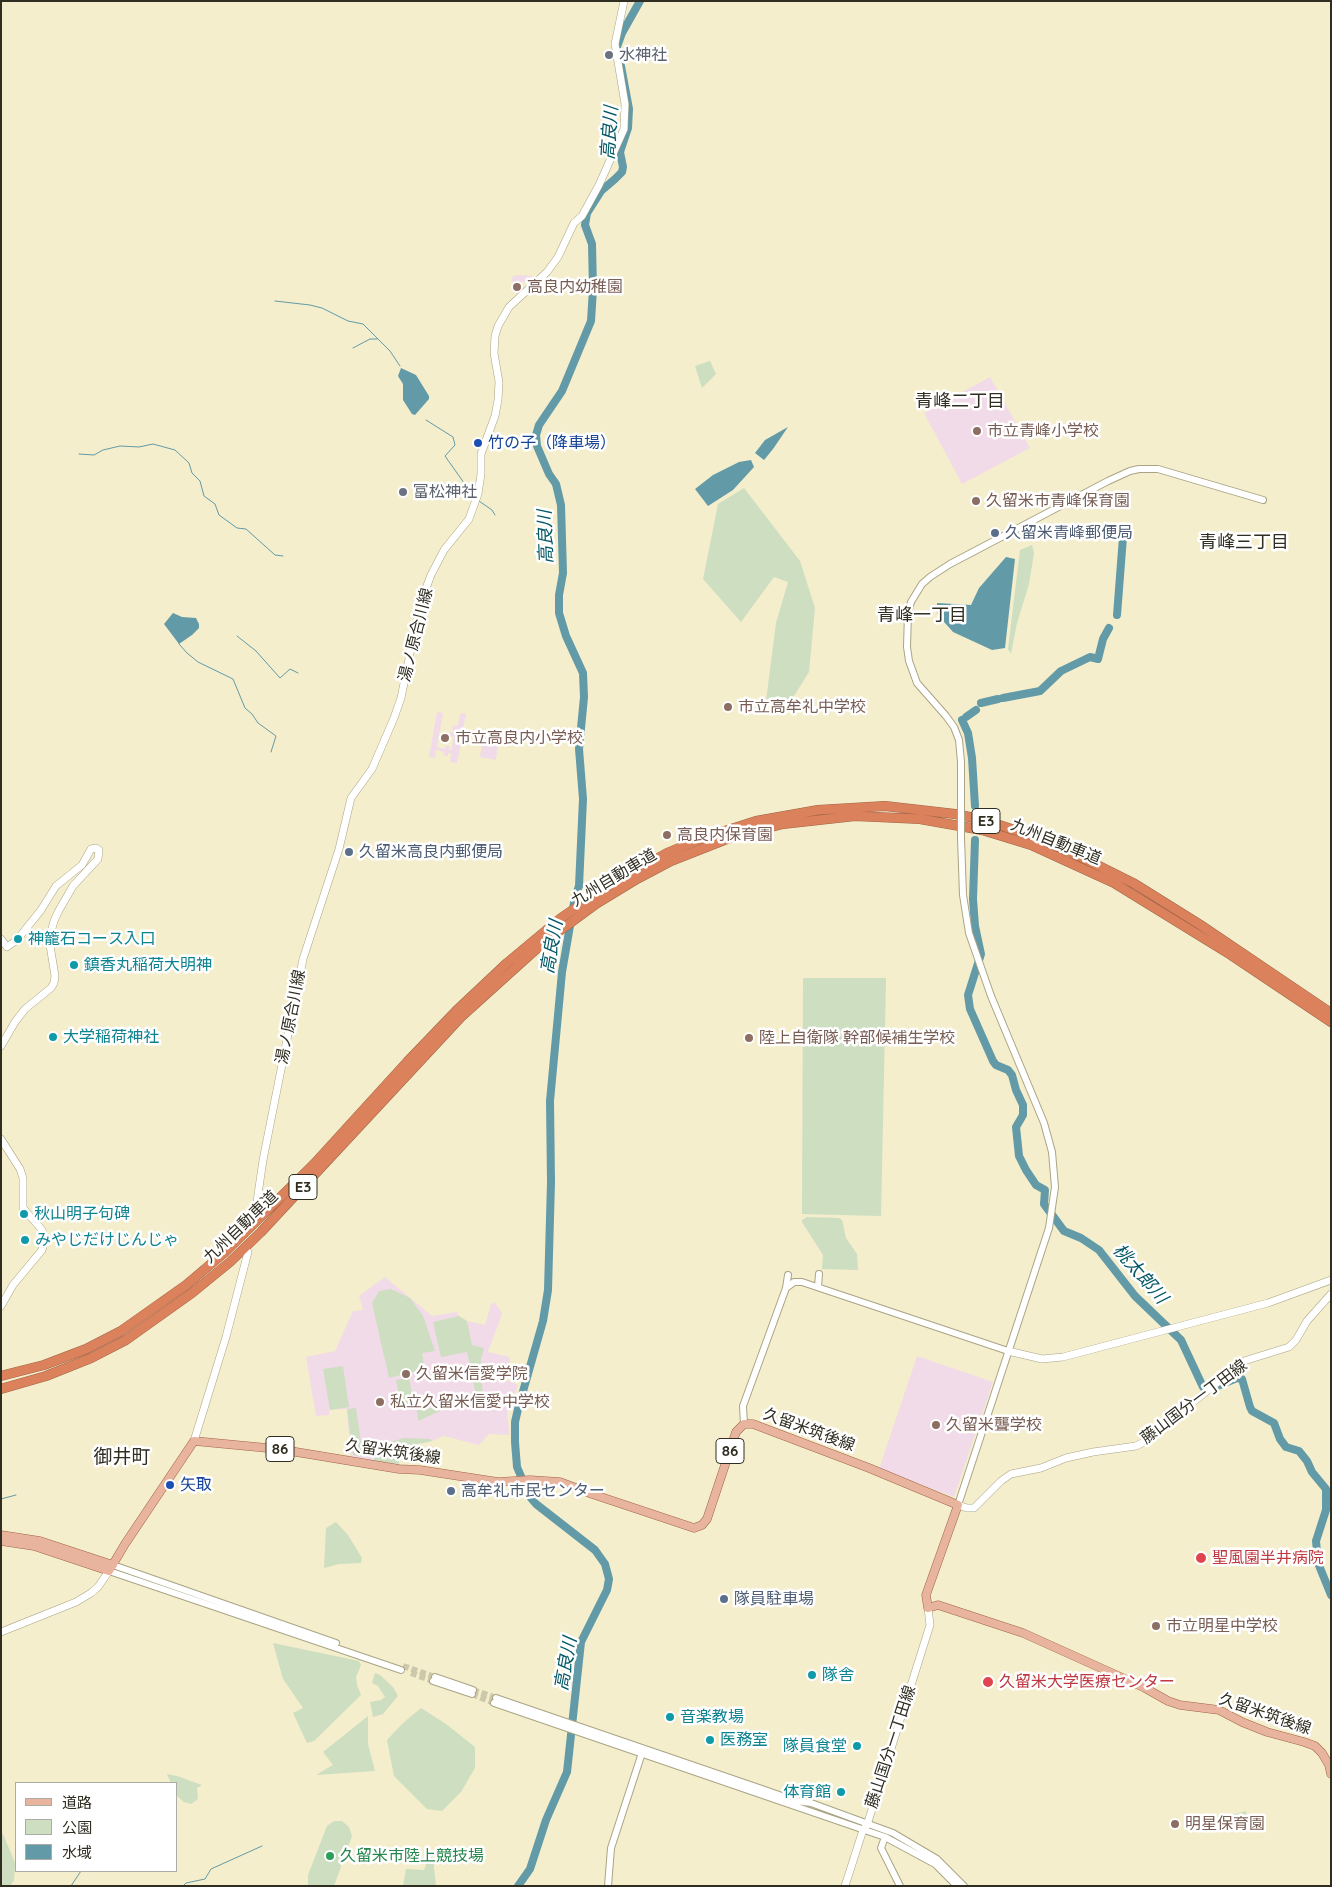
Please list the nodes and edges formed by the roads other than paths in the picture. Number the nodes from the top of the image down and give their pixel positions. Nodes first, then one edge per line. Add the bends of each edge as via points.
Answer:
1 (624, 1) edge
2 (1263, 500) dead end
3 (608, 890) junction
4 (1, 939) edge
5 (1331, 1013) edge
6 (1331, 1022) edge
7 (1, 1046) edge
8 (1, 1139) edge
9 (256, 1215) dead end
10 (248, 1252) dead end
11 (819, 1274) dead end
12 (788, 1275) dead end
13 (1331, 1280) edge
14 (818, 1287) junction
15 (786, 1288) junction
16 (1331, 1294) edge
17 (1, 1306) edge
18 (1008, 1351) junction
19 (1, 1376) edge
20 (1, 1389) edge
21 (744, 1424) junction
22 (194, 1441) junction
23 (958, 1505) junction
24 (1, 1535) edge
25 (1, 1541) edge
26 (111, 1568) junction
27 (928, 1608) junction
28 (1, 1632) edge
29 (402, 1668) tunnel mouth
30 (434, 1679) tunnel mouth
31 (472, 1692) tunnel mouth
32 (495, 1700) tunnel mouth
33 (578, 1728) junction
34 (642, 1753) junction
35 (1331, 1774) edge
36 (865, 1827) junction
37 (885, 1837) junction
38 (608, 1886) edge
39 (845, 1886) edge
40 (900, 1886) edge
41 (957, 1886) edge
42 (964, 1886) edge

1 - 9 main road, 湯ノ原合川線 via 615,44 626,104 624,129 599,185 582,216 574,223 558,257 547,272 509,307 498,326 494,353 499,382 498,400 481,454 478,494 470,519 437,562 420,604 394,718 372,769 351,798 339,848 303,959 263,1160
2 - 18 street, bridge via 1158,469 1130,471 950,564 922,584 908,613 907,647 917,683 946,716 959,740 963,895 969,933 990,996 1044,1123 1054,1164 1054,1199 1049,1228
3 - 5 highway, 九州自動車道 / E3 via 667,853 703,838 780,815 884,806 955,814 1033,836 1114,873 1198,924
3 - 6 highway, 九州自動車道 / E3 via 707,846 783,824 855,816 955,824 1031,845 1114,883
3 - 19 highway, 九州自動車道 / E3 via 561,918 470,997 314,1164 224,1253 186,1285 121,1331 86,1349 44,1365
3 - 20 highway, 九州自動車道 / E3 via 461,1017 230,1262 126,1340 46,1376
4 - 7 main road via 7,947 17,940 56,886 82,865 88,851 99,850 98,859 73,886 54,921 49,939 54,983 25,1009
8 - 17 main road via 23,1178 23,1208 42,1230 45,1240 42,1250 13,1285
10 - 22 main road
11 - 14 street
12 - 15 street
13 - 18 main road via 1268,1303 1051,1358 1034,1358
14 - 15 street via 794,1282
14 - 18 street
15 - 21 street via 743,1406
16 - 23 main road, 藤山国分一丁田線 via 1289,1347 1244,1361 1144,1442 1075,1456 1011,1474 974,1508
18 - 23 street
21 - 22 main road, 久留米筑後線 / 86 via 736,1432 707,1519 694,1528 560,1482 498,1482 278,1449
21 - 23 main road, 久留米筑後線 / 86 via 753,1424
22 - 26 main road
23 - 27 main road via 926,1595
24 - 26 main road via 40,1541
25 - 26 main road via 34,1546
26 - 28 main road via 98,1587 76,1602
26 - 29 street
27 - 35 main road, 久留米筑後線 via 938,1605 1023,1633 1168,1701 1219,1710 1267,1732 1315,1746 1329,1765
27 - 36 main road, 藤山国分一丁田線 via 930,1625
30 - 31 street
32 - 33 street
33 - 34 street
33 - 36 street via 811,1803
34 - 36 street
34 - 38 street via 611,1848
36 - 37 street
36 - 39 main road, 藤山国分一丁田線
36 - 42 street via 893,1833 927,1852
37 - 40 street via 880,1848
37 - 41 street via 935,1864

